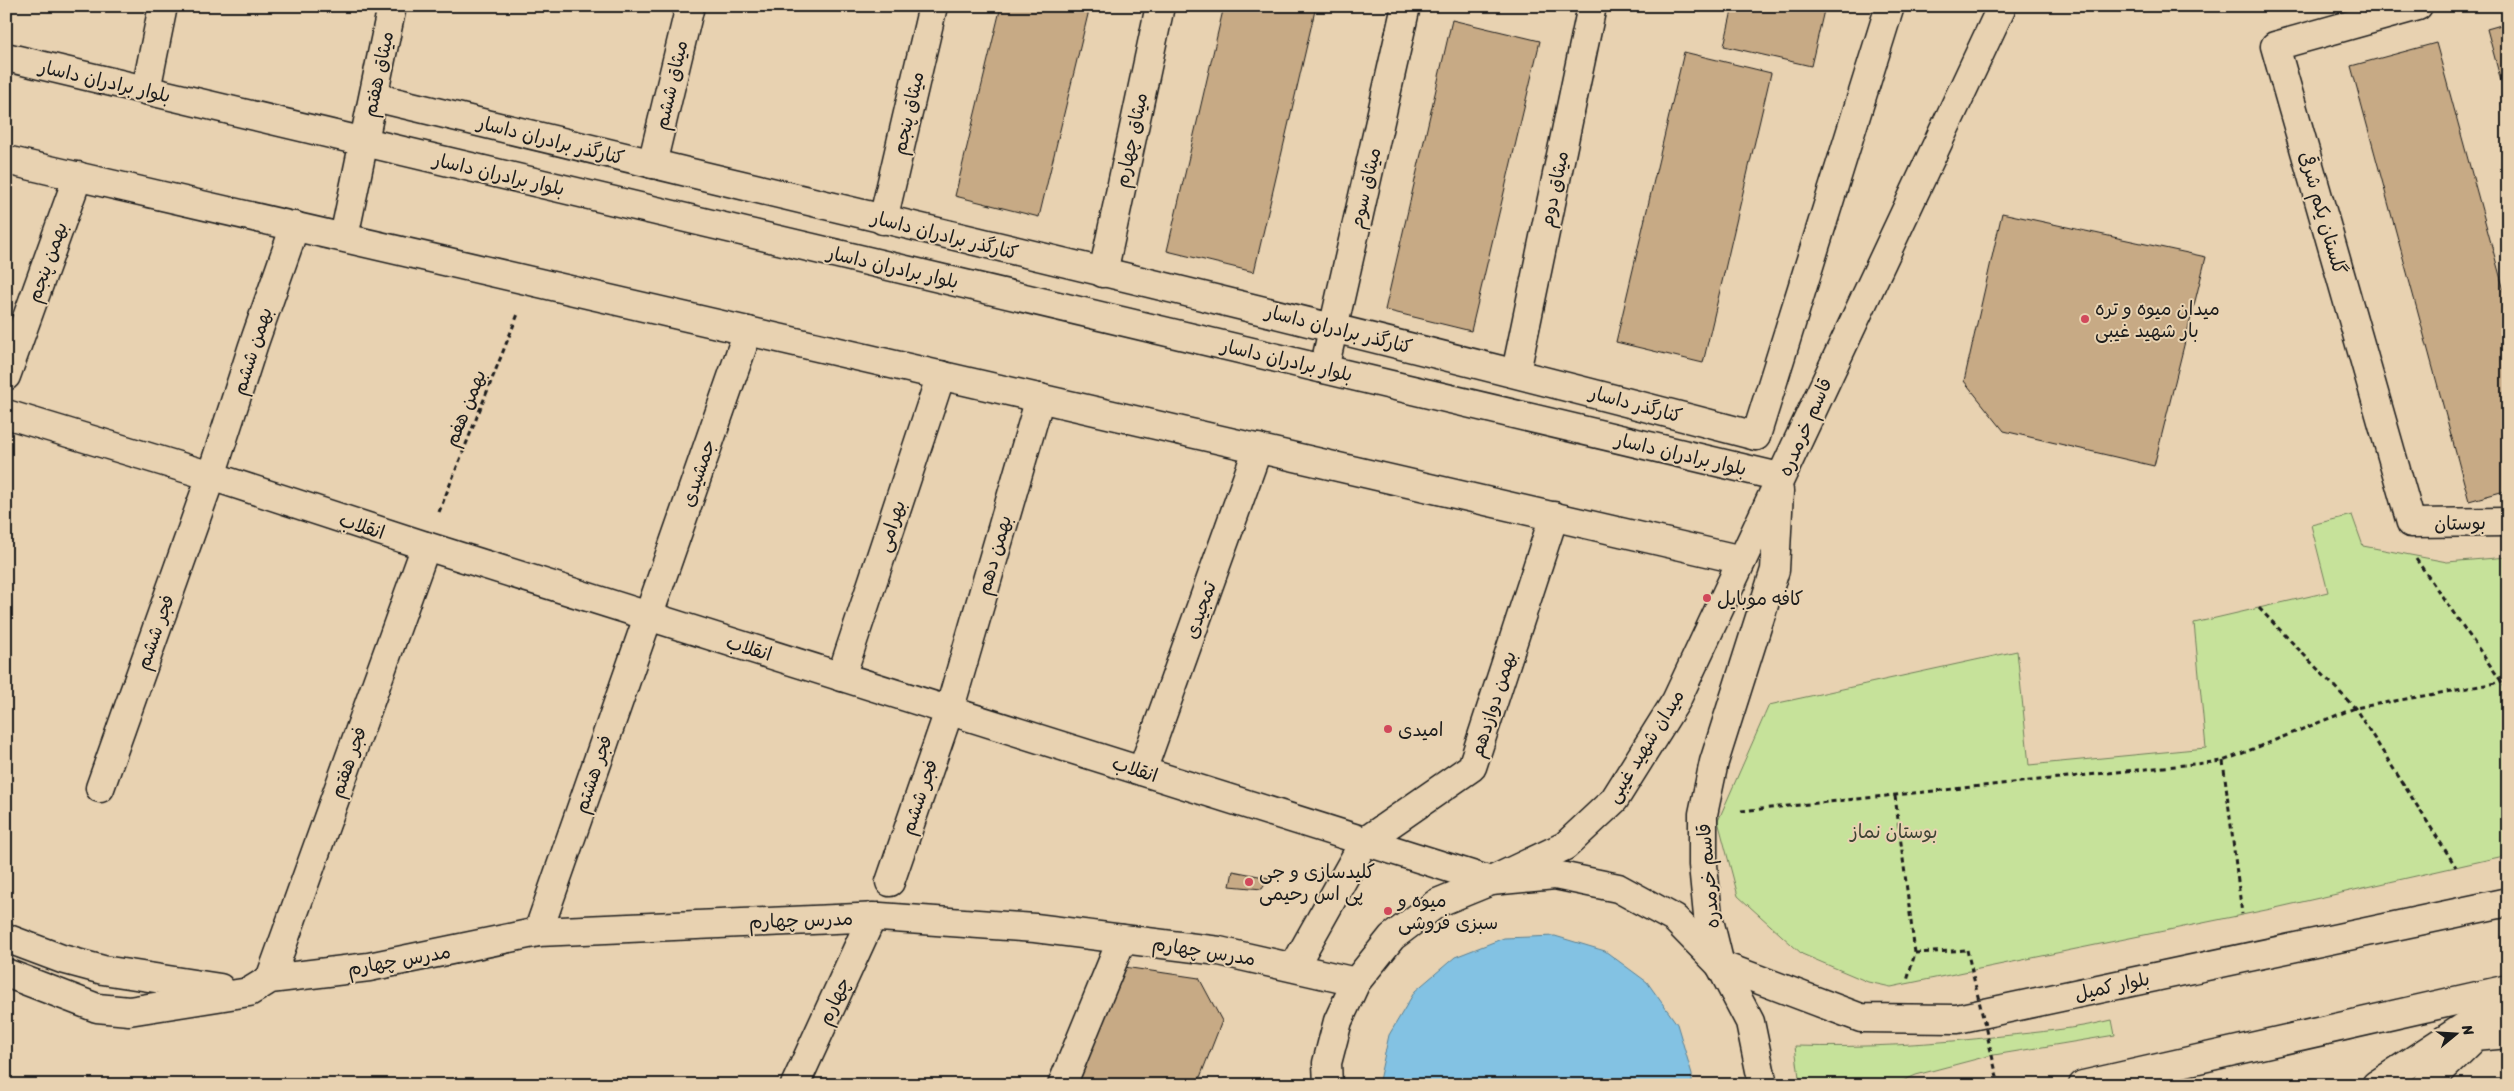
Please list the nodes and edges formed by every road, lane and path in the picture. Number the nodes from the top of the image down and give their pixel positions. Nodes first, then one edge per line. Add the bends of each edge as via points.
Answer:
1 (163, 6) edge
2 (392, 6) edge
3 (690, 6) edge
4 (933, 6) edge
5 (1160, 6) edge
6 (1406, 6) edge
7 (1592, 6) edge
8 (1890, 6) edge
9 (2002, 6) edge
10 (2418, 6) edge
11 (6, 57) edge
12 (146, 90) junction
13 (374, 97) junction
14 (364, 142) junction
15 (6, 160) edge
16 (652, 164) junction
17 (78, 176) junction
18 (883, 220) junction
19 (295, 226) junction
20 (344, 237) junction
21 (1103, 273) junction
22 (531, 280) junction
23 (1333, 328) junction
24 (748, 331) junction
25 (1324, 369) junction
26 (1516, 372) junction
27 (6, 376) edge
28 (941, 376) junction
29 (1040, 398) junction
30 (6, 414) edge
31 (1756, 436) junction
32 (1258, 448) junction
33 (211, 476) junction
34 (1780, 477) junction
35 (1554, 516) junction
36 (2508, 522) edge
37 (2411, 523) joint
38 (426, 546) junction
39 (2414, 556) dead end
40 (1742, 560) junction
41 (2259, 608) dead end
42 (647, 616) junction
43 (842, 677) junction
44 (2508, 681) edge
45 (2501, 682) junction
46 (2508, 691) edge
47 (2355, 708) junction
48 (949, 711) junction
49 (2223, 761) junction
50 (1142, 772) junction
51 (100, 788) dead end
52 (1895, 796) junction
53 (1703, 814) junction
54 (1364, 842) junction
55 (2456, 867) dead end
56 (1491, 881) junction
57 (890, 882) dead end
58 (2508, 902) edge
59 (2242, 914) dead end
60 (872, 917) junction
61 (538, 932) junction
62 (6, 938) edge
63 (1122, 939) junction
64 (1914, 953) junction
65 (1720, 965) junction
66 (1294, 967) junction
67 (6, 973) edge
68 (1356, 982) junction
69 (260, 985) junction
70 (2508, 989) edge
71 (2508, 998) edge
72 (2508, 1005) edge
73 (1897, 1018) junction
74 (2508, 1034) edge
75 (2475, 1037) junction
76 (1324, 1077) edge
77 (795, 1085) edge
78 (1062, 1085) edge
79 (1763, 1085) edge
80 (1999, 1085) edge
81 (2082, 1085) edge
82 (2376, 1085) edge
83 (2426, 1085) edge

1 - 12 street
2 - 13 street, میثاق هفتم
3 - 16 street, میثاق ششم
4 - 18 street, میثاق پنجم
5 - 21 street, میثاق چهارم
6 - 23 street, میثاق سوم
7 - 26 street, میثاق دوم
8 - 31 street
9 - 34 street, قاسم خرمدره
10 - 37 street, گلستان یکم شرقی via 2275,46
11 - 12 street, بلوار برادران داسار
12 - 14 street, بلوار برادران داسار
13 - 14 street, میثاق هفتم
13 - 16 street, کنارگذر برادران داسار
14 - 20 street, میثاق هفتم
14 - 25 street, بلوار برادران داسار
15 - 17 street
16 - 18 street, کنارگذر برادران داسار
17 - 19 street
17 - 27 street, بهمن پنجم
18 - 21 street, کنارگذر برادران داسار
19 - 20 street
19 - 33 street, بهمن ششم
20 - 22 street
21 - 23 street, کنارگذر برادران داسار
22 - 24 street
22 - 38 path, بهمن هفم
23 - 25 street, میثاق سوم
23 - 26 street, کنارگذر برادران داسار
24 - 28 street
24 - 42 street, جمشیدی
25 - 34 street, بلوار برادران داسار
26 - 31 street, کنارگذر داسار
28 - 29 street
28 - 43 street, بهرامی
29 - 32 street
29 - 48 street, بهمن دهم
30 - 33 street, انقلاب
31 - 34 street
32 - 35 street
32 - 50 street, تمجیدی
33 - 38 street, انقلاب
33 - 51 street, فجر ششم
34 - 40 street, میدان شهید غیبی
34 - 53 street, قاسم خرمدره via 1775,570 1714,762
35 - 40 street
35 - 54 street, بهمن دوازدهم via 1472,767
36 - 37 street, بوستان
38 - 42 street, انقلاب
38 - 69 street, فجر هفتم
39 - 45 path
40 - 56 street, میدان شهید غیبی via 1676,701 1614,800 1564,846
41 - 47 path
42 - 43 street, انقلاب
42 - 61 street, فجر هشتم
43 - 48 street, انقلاب
44 - 45 path
45 - 46 path
45 - 47 path
47 - 49 path
47 - 55 path
48 - 50 street, انقلاب
48 - 57 street, فجر ششم
49 - 52 path
49 - 59 path
50 - 54 street, انقلاب
52 - 53 path
52 - 64 path
53 - 65 street, قاسم خرمدره via 1708,916
54 - 56 street, انقلاب
54 - 66 street
56 - 65 street, میدان شهید غیبی via 1555,875 1618,888 1675,919
56 - 68 street, میدان شهید غیبی via 1437,902 1392,937
58 - 73 street, بلوار کمیل via 1957,1019
60 - 61 street, مدرس چهارم
60 - 63 street, مدرس چهارم via 1035,928
60 - 77 street, چهارم
61 - 69 street, مدرس چهارم via 369,967
62 - 69 street, مدرس چهارم via 62,960 148,979
63 - 66 street, مدرس چهارم via 1219,951
63 - 78 street
64 - 73 path
64 - 80 path, bridge via 1967,950
65 - 73 street, بلوار کمیل via 1862,1018
65 - 79 street, میدان شهید غیبی via 1750,1022
66 - 68 street, مدرس چهارم
67 - 69 street, مدرس چهارم via 97,1008 129,1011
68 - 76 street, میدان شهید غیبی via 1338,1021
70 - 81 street
71 - 82 street
72 - 75 street
74 - 75 street
75 - 83 street

